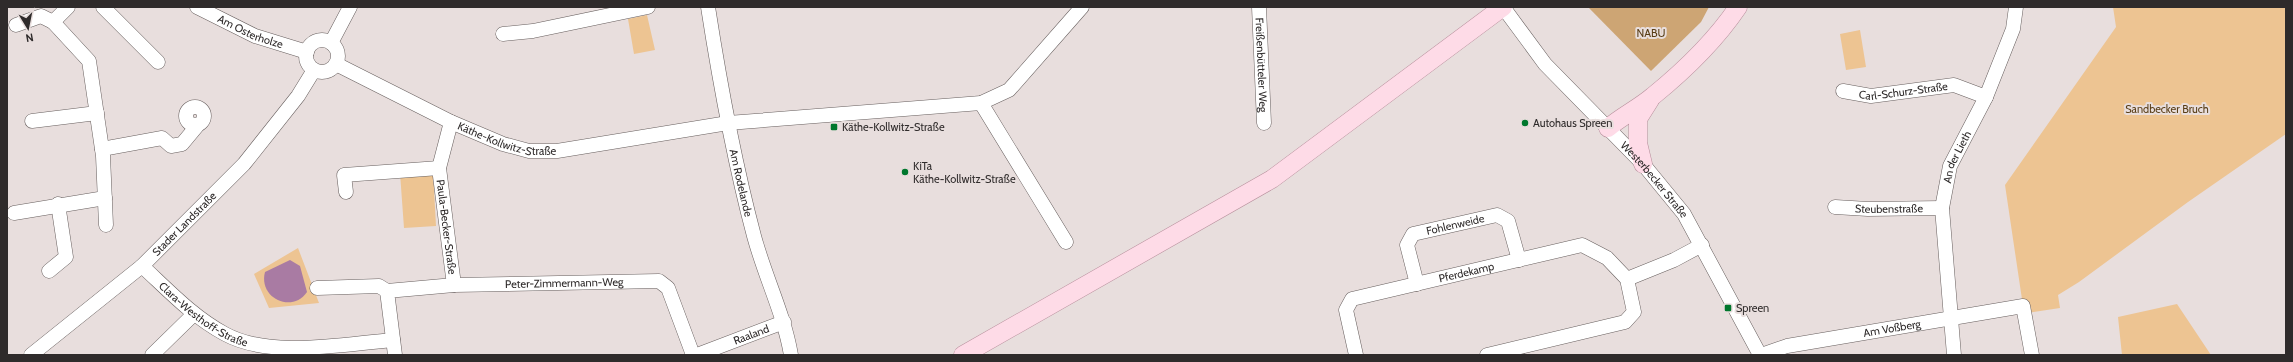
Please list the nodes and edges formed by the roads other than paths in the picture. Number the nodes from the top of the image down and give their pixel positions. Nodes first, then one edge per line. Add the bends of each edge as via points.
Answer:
1 (68, 7) edge
2 (103, 7) edge
3 (197, 7) edge
4 (350, 7) edge
5 (648, 7) edge
6 (708, 7) edge
7 (1082, 7) edge
8 (1259, 7) edge
9 (1503, 7) edge
10 (1738, 7) edge
11 (2016, 7) edge
12 (54, 22) junction
13 (16, 25) dead end
14 (503, 34) dead end
15 (331, 43) junction
16 (307, 52) junction
17 (158, 62) dead end
18 (336, 64) junction
19 (314, 70) junction
20 (1843, 91) dead end
21 (1652, 97) junction
22 (1986, 97) junction
23 (981, 103) junction
24 (97, 113) junction
25 (1638, 119) junction
26 (32, 121) dead end
27 (451, 122) junction
28 (728, 123) junction
29 (1264, 123) dead end
30 (197, 126) dead end
31 (1611, 131) junction
32 (102, 149) junction
33 (1643, 164) junction
34 (439, 168) junction
35 (346, 192) dead end
36 (105, 198) junction
37 (58, 204) junction
38 (1835, 207) dead end
39 (1942, 208) junction
40 (14, 212) dead end
41 (106, 225) dead end
42 (1066, 242) dead end
43 (1702, 245) junction
44 (1519, 260) junction
45 (142, 266) junction
46 (49, 271) dead end
47 (1627, 279) junction
48 (1417, 284) junction
49 (454, 286) junction
50 (317, 288) dead end
51 (387, 291) junction
52 (194, 314) junction
53 (1952, 317) junction
54 (784, 322) junction
55 (393, 340) junction
56 (256, 350) edge
57 (31, 355) edge
58 (152, 355) edge
59 (395, 355) edge
60 (693, 355) edge
61 (697, 355) edge
62 (791, 355) edge
63 (963, 355) edge
64 (1356, 355) edge
65 (1487, 355) edge
66 (1761, 355) edge
67 (1954, 355) edge
68 (2032, 355) edge

1 - 12 street
2 - 17 street
3 - 16 street, Am Osterholze via 255,36
4 - 15 street
5 - 14 street via 533,31
6 - 28 street, Am Rodelande
7 - 23 street, Käthe-Kollwitz-Straße via 1009,90
8 - 29 street, Freißenbütteler Weg
9 - 31 street, Westerbecker Straße via 1545,64
9 - 63 main road via 1272,179
10 - 21 main road via 1722,30
11 - 22 street, An der Lieth via 2013,29
12 - 13 street via 41,16
12 - 24 street via 89,61
15 - 16 street via 321,40
15 - 18 street via 337,53
16 - 19 street via 308,63
18 - 19 street via 326,71
18 - 27 street, Käthe-Kollwitz-Straße
19 - 45 street, Stader Landstraße via 298,96 244,164
20 - 22 street, Carl-Schurz-Straße via 1871,96 1954,85
21 - 25 main road
21 - 31 main road via 1623,116
22 - 39 street, An der Lieth via 1950,166
23 - 28 street, Käthe-Kollwitz-Straße
23 - 42 street
24 - 26 street
24 - 32 street
25 - 31 main road via 1632,126
25 - 33 main road via 1638,143
27 - 28 street, Käthe-Kollwitz-Straße via 503,144 529,151 561,150
27 - 34 street, Paula-Becker-Straße
28 - 54 street, Am Rodelande via 754,237
30 - 32 street via 182,144 171,146 162,138
31 - 33 street, Westerbecker Straße
32 - 36 street
33 - 43 street, Westerbecker Straße via 1684,214
34 - 35 street, Paula-Becker-Straße via 344,175
34 - 49 street, Paula-Becker-Straße
36 - 37 street
36 - 41 street
37 - 40 street
37 - 46 street via 66,257
38 - 39 street, Steubenstraße
39 - 53 street, An der Lieth
43 - 47 street via 1674,260
43 - 66 street, Westerbecker Straße
44 - 47 street, Pferdekamp via 1582,245 1607,258
44 - 48 street, Pferdekamp
44 - 48 street, Fohlenweide via 1508,221 1497,215 1413,234 1407,245
45 - 52 street, Clara-Westhoff-Straße
45 - 57 street, Stader Landstraße
47 - 65 street via 1634,312 1625,322
48 - 64 street, Pferdekamp via 1352,299 1346,310
49 - 51 street, Peter-Zimmermann-Weg
49 - 60 street, Peter-Zimmermann-Weg via 659,281 668,288
50 - 51 street, Peter-Zimmermann-Weg via 379,286
51 - 55 street
52 - 56 street, Clara-Westhoff-Straße
52 - 58 street
53 - 66 street, Am Voßberg via 1787,346
53 - 67 street, An der Lieth
53 - 68 street, Am Voßberg via 2023,306
54 - 61 street, Raaland
54 - 62 street, Am Rodelande
55 - 56 street, Clara-Westhoff-Straße
55 - 59 street

